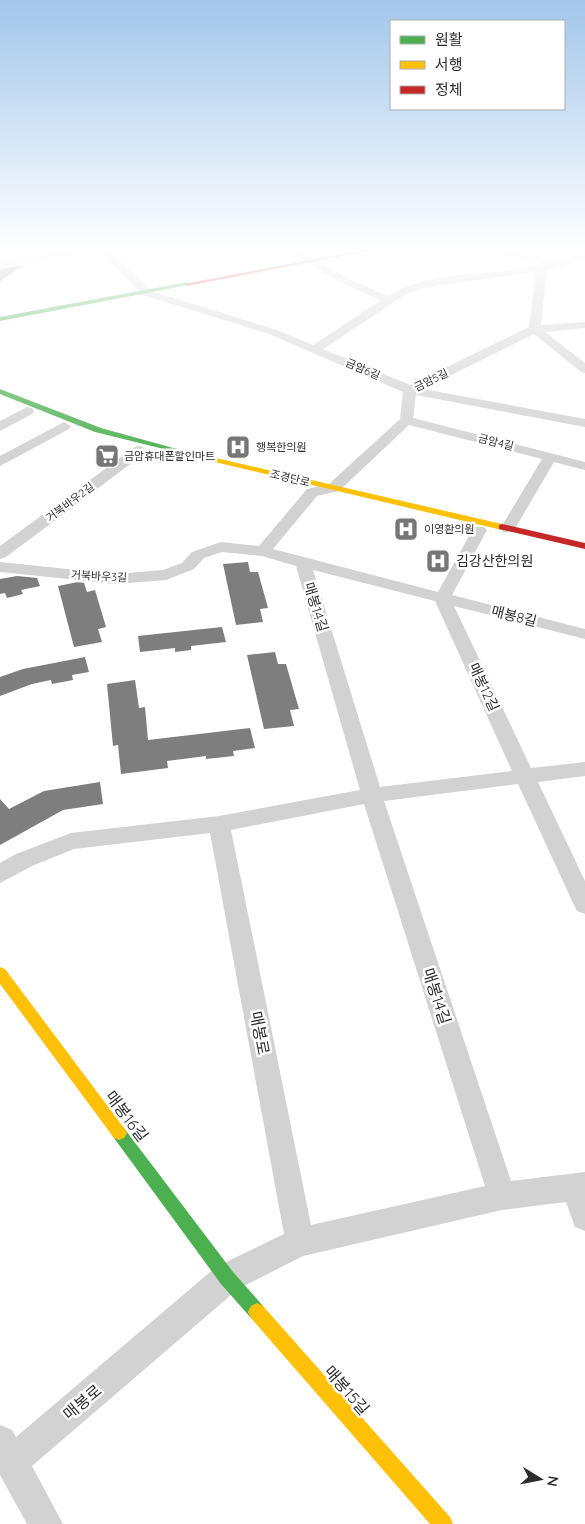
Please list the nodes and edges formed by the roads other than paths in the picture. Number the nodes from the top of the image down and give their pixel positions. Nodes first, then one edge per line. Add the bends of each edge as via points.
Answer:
1 (229, 318) edge
2 (362, 318) edge
3 (536, 318) edge
4 (585, 325) edge
5 (535, 329) junction
6 (316, 349) junction
7 (585, 369) edge
8 (410, 390) junction
9 (0, 391) edge
10 (0, 400) edge
11 (27, 412) junction
12 (406, 420) junction
13 (585, 423) edge
14 (64, 426) junction
15 (0, 427) edge
16 (140, 450) junction
17 (551, 456) junction
18 (0, 462) edge
19 (585, 466) edge
20 (334, 488) junction
21 (312, 492) junction
22 (508, 529) junction
23 (479, 530) junction
24 (585, 546) edge
25 (263, 550) junction
26 (0, 554) edge
27 (585, 554) edge
28 (303, 563) junction
29 (0, 567) edge
30 (442, 599) junction
31 (585, 634) edge
32 (585, 769) edge
33 (526, 776) junction
34 (372, 795) junction
35 (219, 824) junction
36 (0, 874) edge
37 (585, 904) edge
38 (0, 973) edge
39 (580, 1187) edge
40 (502, 1196) junction
41 (585, 1217) edge
42 (300, 1242) junction
43 (227, 1278) junction
44 (6, 1452) edge
45 (46, 1524) edge
46 (443, 1524) edge

1 - 6 street, 금암6길
2 - 6 street
3 - 5 street
4 - 5 street, 금암5길
5 - 7 street
5 - 8 street, 금암5길
6 - 8 street, 금암6길
8 - 12 street, 금암5길
8 - 13 street, 금암6길
9 - 20 street, 조경단로 via 98,430
10 - 11 street, 조경단로
11 - 14 street, 조경단로
11 - 15 street
12 - 17 street, 금암4길
12 - 20 street
14 - 16 street, 조경단로
14 - 18 street
16 - 21 street, 조경단로
16 - 26 street, 거북바우2길
17 - 19 street, 금암4길
17 - 22 street
20 - 21 street
20 - 22 street, 조경단로
21 - 23 street, 조경단로
21 - 25 street
22 - 24 street, 조경단로
23 - 27 street, 조경단로
23 - 30 street
25 - 28 street, 거북바우3길
25 - 29 street, 거북바우3길 via 220,547 198,555 188,566 166,575 116,579
28 - 30 street
28 - 34 street, 매봉14길
30 - 31 street, 매봉8길
30 - 33 street, 매봉12길
32 - 33 street
33 - 34 street
33 - 37 street, 매봉12길
34 - 35 street
34 - 40 street, 매봉14길
35 - 36 street via 71,841 24,860
35 - 42 street, 매봉로
38 - 43 street, 매봉16길
39 - 40 street, 매봉로
39 - 41 street
40 - 42 street, 매봉로
42 - 43 street, 매봉로
43 - 44 street, 매봉로
43 - 46 street, 매봉15길
44 - 45 street

